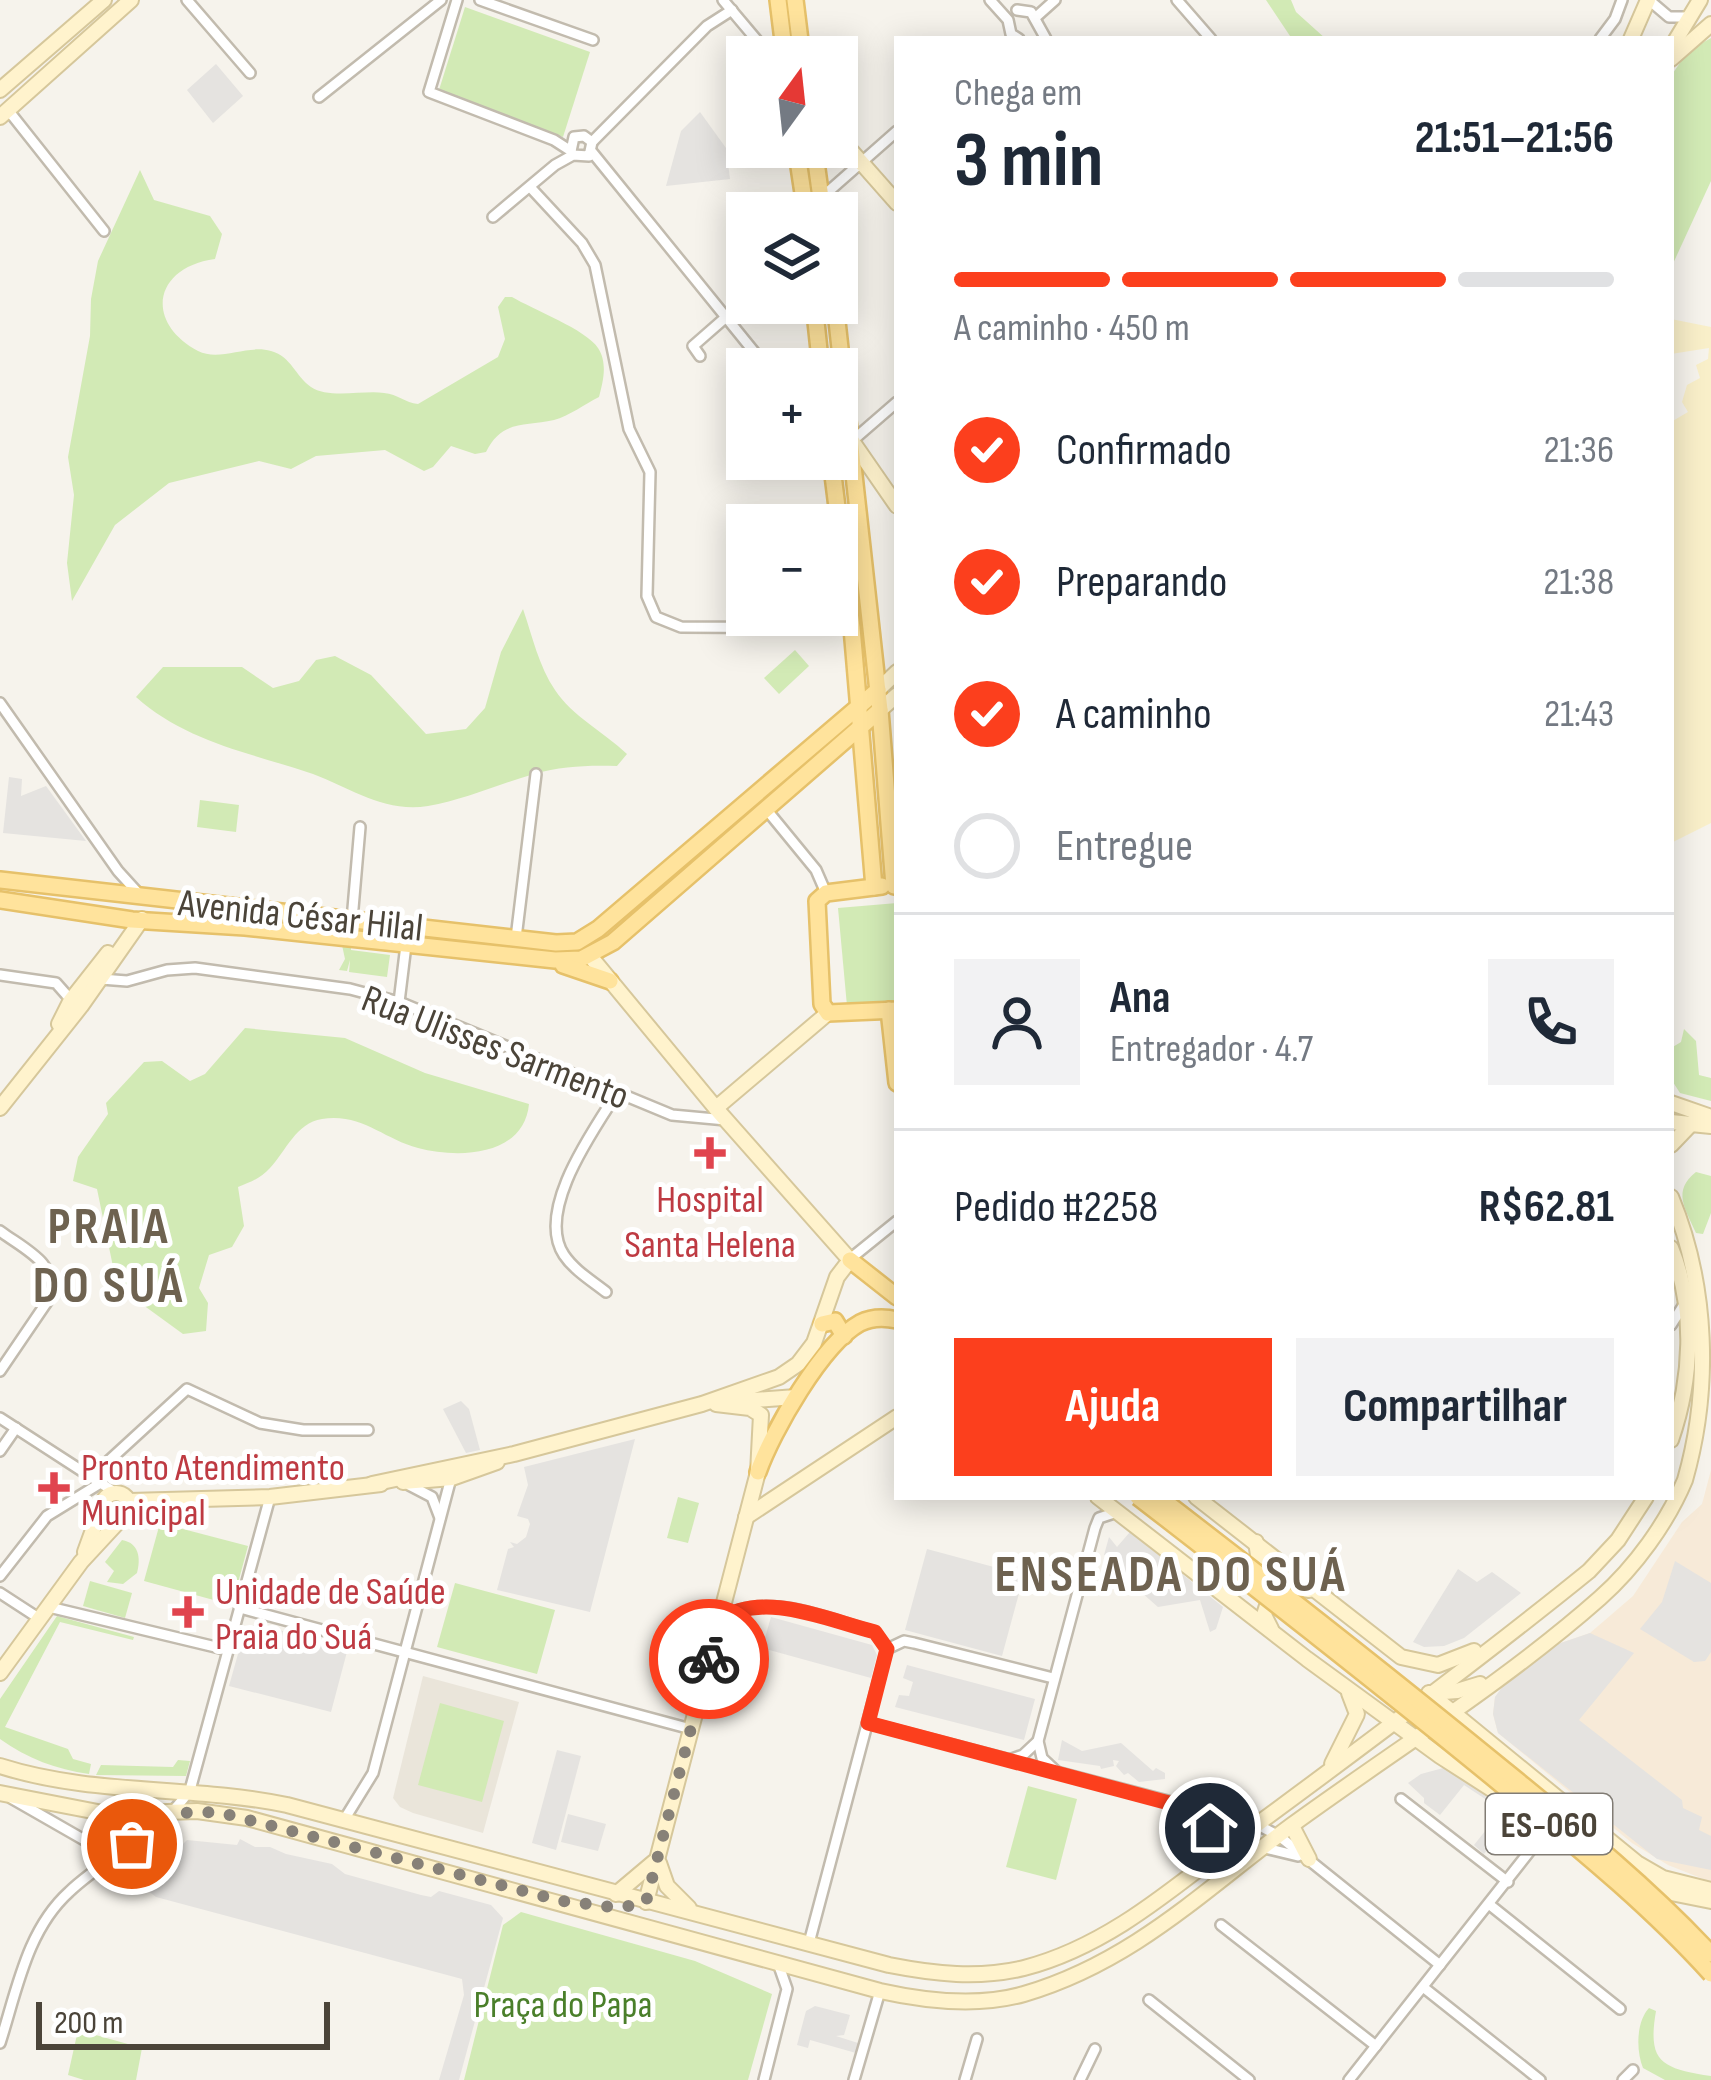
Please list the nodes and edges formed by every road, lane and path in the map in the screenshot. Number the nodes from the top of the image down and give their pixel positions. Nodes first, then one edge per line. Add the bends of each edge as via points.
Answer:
1 (104, 0) edge
2 (131, 0) edge
3 (188, 0) edge
4 (440, 0) edge
5 (457, 0) edge
6 (480, 0) edge
7 (723, 0) edge
8 (778, 0) edge
9 (795, 0) edge
10 (991, 0) edge
11 (1008, 0) edge
12 (1055, 0) edge
13 (1177, 0) edge
14 (1622, 0) edge
15 (1648, 0) edge
16 (1700, 0) edge
17 (732, 10) junction
18 (1017, 10) junction
19 (1711, 10) edge
20 (1692, 17) junction
21 (1008, 20) junction
22 (1037, 23) junction
23 (1711, 24) edge
24 (707, 26) junction
25 (754, 36) edge
26 (782, 36) edge
27 (799, 36) edge
28 (1014, 36) edge
29 (1018, 36) edge
30 (1044, 36) edge
31 (1208, 36) edge
32 (1602, 36) edge
33 (1632, 36) edge
34 (593, 40) dead end
35 (1674, 44) edge
36 (1674, 56) edge
37 (250, 73) dead end
38 (0, 90) edge
39 (319, 98) dead end
40 (4, 113) edge
41 (894, 134) edge
42 (592, 147) junction
43 (572, 153) junction
44 (858, 160) edge
45 (860, 162) junction
46 (530, 187) junction
47 (833, 192) edge
48 (894, 200) edge
49 (494, 217) dead end
50 (104, 230) dead end
51 (725, 318) junction
52 (750, 348) edge
53 (700, 356) dead end
54 (894, 405) edge
55 (858, 435) edge
56 (858, 449) edge
57 (894, 502) edge
58 (858, 504) edge
59 (858, 514) edge
60 (726, 627) edge
61 (853, 636) edge
62 (894, 675) edge
63 (878, 690) junction
64 (894, 698) edge
65 (0, 704) edge
66 (860, 705) junction
67 (880, 710) junction
68 (862, 725) junction
69 (536, 774) dead end
70 (766, 808) junction
71 (360, 827) dead end
72 (894, 864) edge
73 (118, 871) junction
74 (0, 880) edge
75 (894, 886) edge
76 (874, 887) junction
77 (113, 893) junction
78 (826, 893) junction
79 (142, 897) junction
80 (0, 900) edge
81 (173, 901) junction
82 (137, 919) junction
83 (352, 920) junction
84 (598, 929) junction
85 (516, 938) junction
86 (406, 945) junction
87 (590, 956) junction
88 (105, 957) junction
89 (531, 958) junction
90 (0, 975) edge
91 (101, 979) junction
92 (610, 981) junction
93 (71, 1000) junction
94 (399, 1002) junction
95 (893, 1010) edge
96 (828, 1013) junction
97 (45, 1049) junction
98 (617, 1093) junction
99 (1674, 1104) edge
100 (0, 1108) edge
101 (717, 1110) junction
102 (676, 1117) junction
103 (1711, 1117) edge
104 (1674, 1122) edge
105 (1693, 1122) junction
106 (1711, 1126) edge
107 (1674, 1141) edge
108 (1674, 1204) edge
109 (894, 1223) edge
110 (0, 1231) edge
111 (850, 1260) junction
112 (1674, 1260) edge
113 (606, 1292) dead end
114 (894, 1295) edge
115 (1685, 1303) junction
116 (894, 1320) edge
117 (1674, 1320) edge
118 (822, 1324) junction
119 (844, 1336) junction
120 (0, 1371) edge
121 (796, 1397) junction
122 (705, 1403) junction
123 (0, 1418) edge
124 (894, 1419) edge
125 (16, 1428) junction
126 (368, 1430) dead end
127 (1674, 1430) edge
128 (0, 1451) edge
129 (453, 1471) junction
130 (758, 1472) junction
131 (94, 1482) junction
132 (398, 1483) junction
133 (372, 1484) junction
134 (270, 1497) junction
135 (1102, 1500) edge
136 (1142, 1500) edge
137 (1164, 1500) edge
138 (1200, 1500) edge
139 (1644, 1500) edge
140 (116, 1506) junction
141 (1117, 1513) junction
142 (746, 1517) junction
143 (440, 1523) junction
144 (1256, 1542) junction
145 (1279, 1560) junction
146 (81, 1562) junction
147 (0, 1576) edge
148 (1214, 1585) junction
149 (0, 1593) edge
150 (1320, 1594) junction
151 (1265, 1602) junction
152 (240, 1608) junction
153 (45, 1613) junction
154 (719, 1620) junction
155 (1271, 1630) junction
156 (1510, 1632) junction
157 (887, 1649) junction
158 (228, 1650) junction
159 (408, 1653) junction
160 (1307, 1659) junction
161 (0, 1673) edge
162 (1053, 1678) junction
163 (1498, 1678) junction
164 (1343, 1684) junction
165 (1429, 1693) junction
166 (1451, 1711) junction
167 (1394, 1721) junction
168 (868, 1723) junction
169 (691, 1729) junction
170 (1416, 1738) junction
171 (1039, 1742) junction
172 (1430, 1748) junction
173 (0, 1753) edge
174 (1392, 1756) junction
175 (1004, 1761) junction
176 (0, 1766) edge
177 (26, 1774) junction
178 (1325, 1775) junction
179 (1063, 1776) junction
180 (190, 1790) junction
181 (3, 1794) edge
182 (1401, 1799) dead end
183 (1184, 1807) junction
184 (175, 1813) junction
185 (1529, 1813) junction
186 (344, 1820) junction
187 (1256, 1825) junction
188 (1285, 1831) junction
189 (1564, 1836) junction
190 (1236, 1841) junction
191 (1266, 1846) junction
192 (1533, 1847) junction
193 (114, 1858) junction
194 (658, 1858) junction
195 (1309, 1859) junction
196 (1209, 1861) junction
197 (1508, 1882) junction
198 (1711, 1890) edge
199 (616, 1894) junction
200 (562, 1901) junction
201 (1711, 1901) edge
202 (646, 1902) junction
203 (1490, 1905) junction
204 (700, 1915) junction
205 (1221, 1925) dead end
206 (809, 1943) junction
207 (1711, 1954) edge
208 (776, 1961) junction
209 (1440, 1965) junction
210 (1711, 1974) edge
211 (1423, 1987) junction
212 (880, 1991) junction
213 (0, 1999) edge
214 (1149, 2000) dead end
215 (13, 2002) junction
216 (1621, 2009) dead end
217 (977, 2039) dead end
218 (0, 2043) edge
219 (1376, 2046) junction
220 (1094, 2049) dead end
221 (1633, 2070) dead end
222 (1353, 2075) edge
223 (764, 2080) edge
224 (854, 2080) edge
225 (965, 2080) edge
226 (1081, 2080) edge
227 (1249, 2080) edge
228 (1368, 2080) edge
229 (1540, 2080) edge
230 (1623, 2080) edge

1 - 38 main road
2 - 40 main road
3 - 37 street
4 - 39 street
5 - 43 street via 429,92
6 - 34 street
7 - 17 street
7 - 24 street
8 - 26 main road
9 - 27 main road
10 - 21 street
11 - 18 street
12 - 22 street
13 - 31 street
14 - 32 street
15 - 20 street via 1669,17
15 - 33 main road
16 - 20 main road
17 - 24 street
17 - 25 street
18 - 21 street
18 - 22 street
19 - 20 main road
20 - 35 main road
21 - 28 street
22 - 29 street
22 - 30 street
23 - 36 main road
24 - 42 street
40 - 50 street
41 - 45 street
42 - 43 street via 585,158
42 - 43 street via 574,137
42 - 51 street
43 - 46 street
44 - 45 main road
45 - 47 street
45 - 48 main road
46 - 49 street
46 - 60 street via 596,265 629,429 650,472 650,608 681,627
51 - 52 street
51 - 53 street via 693,346
54 - 55 street
56 - 57 main road
57 - 58 main road via 873,496
59 - 63 main road
61 - 66 main road
62 - 63 main road
63 - 66 main road
63 - 67 main road
64 - 67 main road
65 - 73 street
66 - 68 main road
66 - 84 main road
67 - 68 main road
67 - 72 main road
68 - 70 main road
68 - 76 main road
69 - 85 street
70 - 78 street
70 - 87 main road
71 - 83 street
73 - 77 street
73 - 79 street
74 - 77 main road, Avenida César Hilal
75 - 76 main road
76 - 78 main road
77 - 79 main road, Avenida César Hilal
78 - 96 main road via 817,901
79 - 81 main road, Avenida César Hilal
80 - 82 main road, Avenida César Hilal
81 - 82 main road
81 - 83 main road, Avenida César Hilal
82 - 86 main road, Avenida César Hilal
82 - 88 main road
82 - 91 main road
83 - 85 main road, Avenida César Hilal
84 - 85 main road, Avenida César Hilal via 567,944
84 - 87 main road
86 - 89 main road, Avenida César Hilal
86 - 94 street
87 - 89 main road, Avenida César Hilal
87 - 92 main road
88 - 91 main road
88 - 93 main road
89 - 92 main road
90 - 93 street via 56,983
91 - 94 street, Rua Ulisses Sarmento via 195,968
91 - 97 main road
92 - 101 main road
93 - 97 main road
94 - 98 street, Rua Ulisses Sarmento
95 - 96 main road
96 - 101 main road
97 - 100 main road
98 - 102 street, Rua Ulisses Sarmento
98 - 113 street via 561,1195 555,1226 564,1256
99 - 103 main road
101 - 102 street, Rua Ulisses Sarmento
101 - 102 street, Rua Ulisses Sarmento
101 - 111 main road
104 - 105 main road
105 - 106 main road
105 - 107 main road
108 - 163 main road via 1705,1312 1708,1396 1695,1456 1667,1516 1626,1572
109 - 111 street
110 - 120 street via 45,1264 54,1282
111 - 114 main road
111 - 118 main road
112 - 115 main road
115 - 117 street
115 - 127 main road via 1688,1382
116 - 119 main road via 867,1320
118 - 119 main road via 838,1322
118 - 122 main road via 788,1371
119 - 121 main road
121 - 122 main road
121 - 130 main road
122 - 129 main road
122 - 130 main road via 757,1411
123 - 125 street
124 - 142 main road
125 - 128 street
125 - 131 street
126 - 131 street via 260,1423 187,1389
129 - 132 main road
129 - 133 main road
129 - 143 street
130 - 142 main road
131 - 140 street
131 - 147 street via 47,1516
132 - 133 main road
132 - 143 street via 432,1497
133 - 134 main road
134 - 140 main road
134 - 152 street
135 - 141 main road
136 - 210 main road, ES-060, bridge via 1586,1854
137 - 207 main road, ES-060, bridge via 1564,1818
138 - 144 main road
139 - 156 main road via 1588,1570
140 - 146 main road
140 - 146 main road
141 - 148 main road
141 - 162 street via 1094,1528
142 - 154 main road
143 - 159 street
144 - 145 main road
144 - 148 main road via 1260,1568 1250,1581
145 - 150 main road
145 - 151 main road
146 - 153 main road
148 - 155 main road
149 - 153 street
150 - 151 main road via 1283,1586
150 - 156 main road via 1414,1663 1455,1660
151 - 155 main road
152 - 158 street
152 - 159 street
153 - 158 street
153 - 161 main road
154 - 157 street via 762,1605 875,1632
154 - 169 main road
155 - 160 main road
156 - 165 main road
157 - 162 street via 904,1641
157 - 168 street
158 - 180 street
159 - 169 street
159 - 186 street via 373,1773
160 - 164 main road
160 - 165 main road via 1386,1692
162 - 171 street
163 - 165 main road
163 - 166 main road
164 - 167 main road
164 - 178 main road via 1358,1714
165 - 166 main road
165 - 167 main road
166 - 170 main road
166 - 198 main road via 1637,1863
167 - 170 main road
167 - 178 main road
168 - 175 street
168 - 206 street
169 - 194 main road
170 - 172 main road
170 - 174 main road
171 - 175 street
171 - 179 street via 1042,1758
172 - 174 main road
172 - 185 main road
173 - 177 main road
174 - 188 main road
175 - 179 street
176 - 177 main road
177 - 180 main road
178 - 187 main road
179 - 183 street
180 - 184 street
180 - 186 main road
181 - 184 main road via 108,1814
181 - 193 street
182 - 197 street
183 - 187 street
183 - 196 street via 1210,1828
184 - 193 street
184 - 200 main road via 247,1818
185 - 189 main road
185 - 192 street via 1538,1828
186 - 199 main road
187 - 188 street
187 - 190 main road
188 - 191 main road
188 - 195 main road
189 - 192 street
189 - 201 main road via 1646,1884
190 - 191 street
190 - 196 main road
191 - 195 street
191 - 212 main road via 1128,1950 1077,1975 1020,1996 976,2000
192 - 197 street
193 - 215 street via 52,1909
194 - 199 main road
194 - 202 main road
194 - 204 main road via 675,1897
195 - 209 street
196 - 206 main road via 1089,1945 1024,1967 934,1973
197 - 203 street
199 - 202 main road
200 - 202 main road via 620,1908
200 - 208 main road
202 - 204 main road
203 - 209 street
203 - 216 street
204 - 206 main road
205 - 219 street
208 - 212 main road
208 - 223 street via 787,1989
209 - 211 street
211 - 219 street
211 - 229 street
212 - 224 street
213 - 215 street
214 - 227 street
215 - 218 street
217 - 225 street
219 - 222 street
220 - 226 street
221 - 230 street
222 - 228 street

